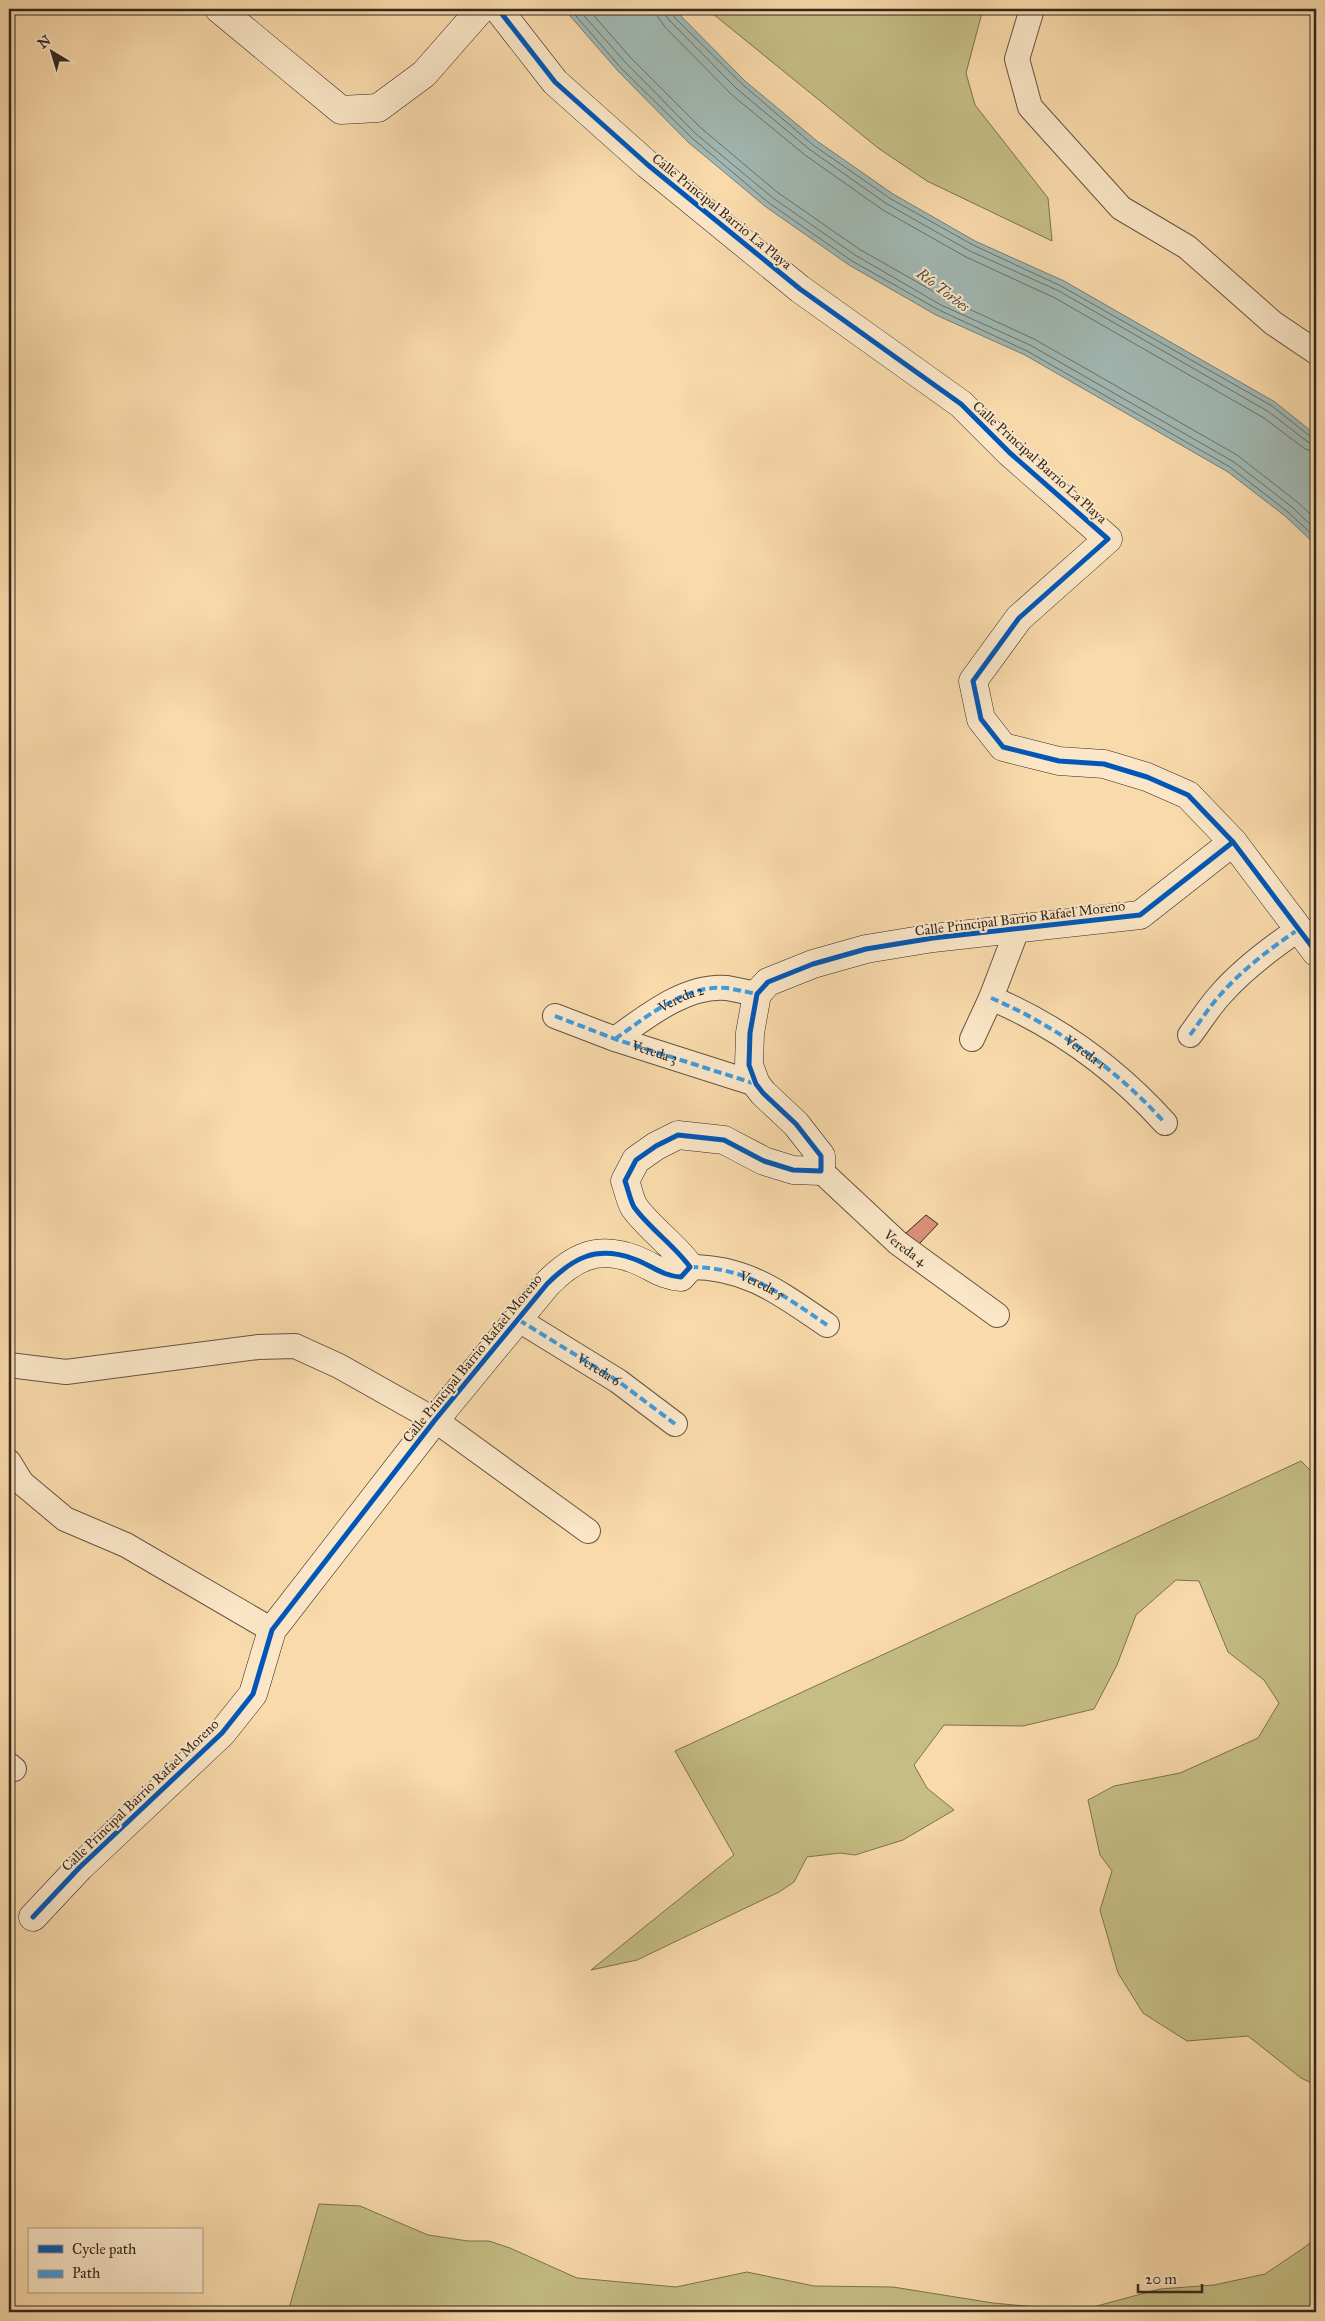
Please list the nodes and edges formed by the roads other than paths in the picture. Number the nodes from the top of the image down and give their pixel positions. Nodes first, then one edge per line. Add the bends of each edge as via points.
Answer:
1 (219, 9) edge
2 (481, 9) edge
3 (498, 9) edge
4 (1032, 9) edge
5 (1316, 352) edge
6 (1232, 842) junction
7 (1018, 927) junction
8 (1299, 930) junction
9 (1316, 952) edge
10 (758, 994) junction
11 (991, 998) junction
12 (555, 1016) dead end
13 (1190, 1035) dead end
14 (615, 1039) junction
15 (972, 1039) dead end
16 (756, 1084) junction
17 (1165, 1123) dead end
18 (821, 1171) junction
19 (690, 1267) junction
20 (997, 1315) dead end
21 (519, 1320) junction
22 (827, 1325) dead end
23 (9, 1365) edge
24 (435, 1420) junction
25 (675, 1424) dead end
26 (9, 1462) edge
27 (588, 1531) dead end
28 (272, 1630) junction
29 (33, 1917) dead end

1 - 2 street via 341,110 378,108 424,74
3 - 6 street, Calle Principal Barrio La Playa via 556,82 648,165 800,289 960,404 1010,453 1108,539 1019,618 973,681 981,719 1003,747 1059,761 1104,764 1147,777 1188,795
4 - 5 street via 1017,60 1030,107 1121,208 1206,261 1273,323
6 - 7 street, Calle Principal Barrio Rafael Moreno via 1140,915
6 - 8 street, Calle Principal Barrio La Playa
7 - 10 street, Calle Principal Barrio Rafael Moreno via 866,949 813,964 768,982
7 - 11 street
8 - 9 street, Calle Principal Barrio La Playa
8 - 13 street via 1238,976
10 - 14 street, Vereda 2 via 725,988 674,998
10 - 16 street via 750,1033 749,1065
11 - 15 street
11 - 17 street, Vereda 1 via 1018,1010 1101,1062 1139,1094
12 - 14 street, Vereda 3
14 - 16 street, Vereda 3
16 - 18 street via 796,1124 821,1156
18 - 19 street via 793,1170 764,1161 724,1140 678,1135 636,1160 625,1181 633,1206
18 - 20 street, Vereda 4 via 898,1243
19 - 21 street, Calle Principal Barrio Rafael Moreno via 680,1277 668,1276 634,1259 586,1254 565,1266
19 - 22 street, Vereda 5 via 714,1267 770,1286
21 - 24 street, Calle Principal Barrio Rafael Moreno
21 - 25 street, Vereda 6 via 618,1381
23 - 24 street via 66,1372 258,1347 295,1346 339,1366
24 - 27 street
24 - 28 street, Calle Principal Barrio Rafael Moreno
26 - 28 street via 22,1482 65,1519 126,1545
28 - 29 street, Calle Principal Barrio Rafael Moreno via 252,1694 222,1733 80,1867

